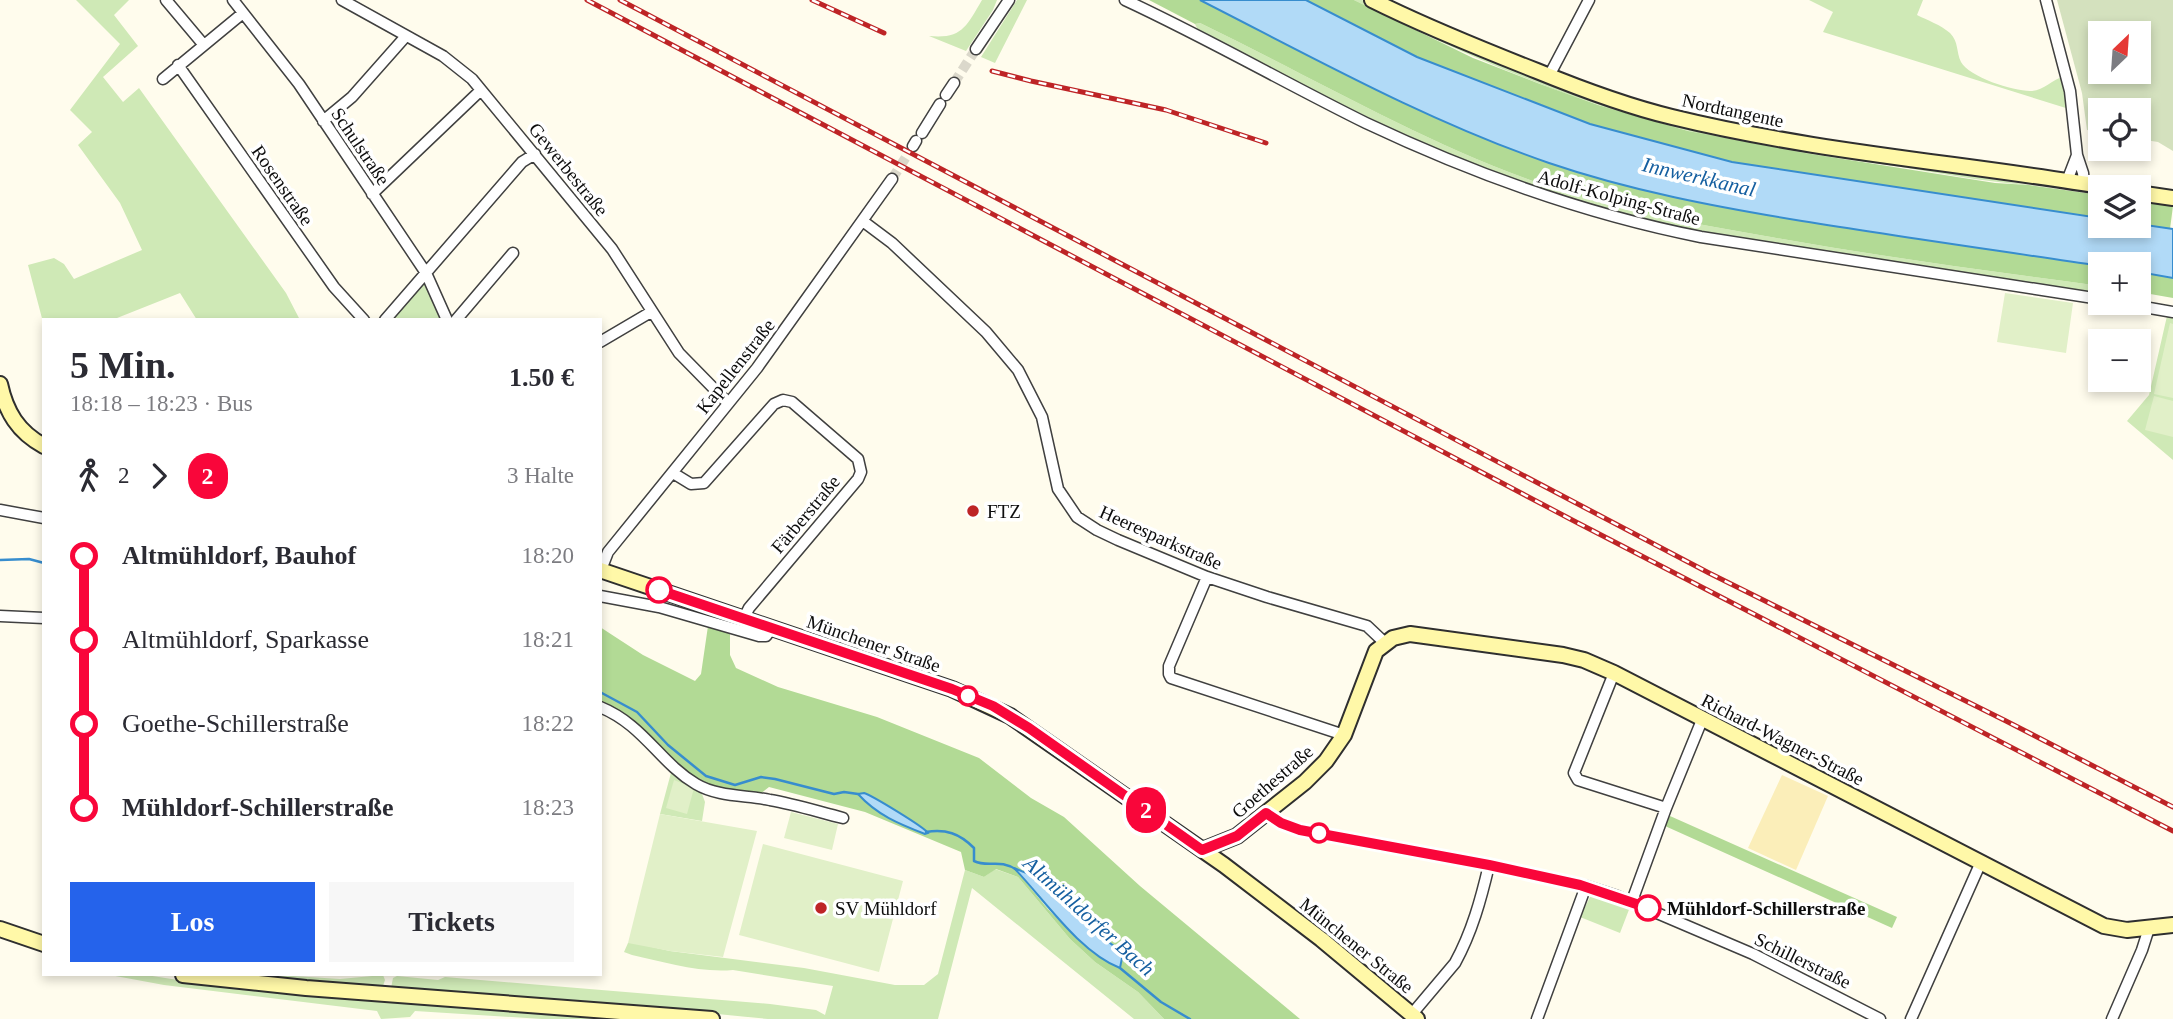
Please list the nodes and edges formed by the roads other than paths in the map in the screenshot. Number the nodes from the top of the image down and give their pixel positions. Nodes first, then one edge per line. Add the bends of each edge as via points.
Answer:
1 (166, 0) edge
2 (233, 0) edge
3 (342, 0) edge
4 (1125, 0) edge
5 (1372, 0) edge
6 (1589, 0) edge
7 (2046, 0) edge
8 (1006, 2) edge
9 (243, 13) junction
10 (406, 36) junction
11 (203, 44) junction
12 (976, 49) tunnel mouth
13 (178, 65) junction
14 (1549, 76) junction
15 (163, 79) dead end
16 (954, 83) tunnel mouth
17 (481, 90) junction
18 (323, 121) junction
19 (917, 140) tunnel mouth
20 (535, 154) junction
21 (2077, 155) junction
22 (892, 179) tunnel mouth
23 (2067, 181) junction
24 (2084, 184) junction
25 (2088, 185) edge
26 (372, 194) junction
27 (2151, 195) edge
28 (2173, 198) edge
29 (864, 222) junction
30 (513, 253) dead end
31 (426, 274) junction
32 (2088, 297) edge
33 (2151, 308) edge
34 (651, 312) junction
35 (2173, 312) edge
36 (362, 318) edge
37 (387, 318) edge
38 (446, 318) edge
39 (458, 318) edge
40 (602, 341) edge
41 (0, 384) edge
42 (728, 403) junction
43 (42, 445) edge
44 (673, 473) junction
45 (0, 509) edge
46 (42, 518) edge
47 (602, 567) edge
48 (602, 570) edge
49 (1208, 577) junction
50 (602, 596) edge
51 (0, 615) edge
52 (42, 618) edge
53 (744, 618) junction
54 (772, 628) junction
55 (1385, 643) junction
56 (1614, 673) junction
57 (602, 708) edge
58 (1702, 720) junction
59 (1344, 735) junction
60 (1666, 808) junction
61 (1266, 813) junction
62 (843, 818) dead end
63 (1237, 836) junction
64 (1202, 850) junction
65 (1981, 862) junction
66 (1224, 865) junction
67 (1489, 865) junction
68 (1586, 886) junction
69 (1632, 901) junction
70 (2173, 925) edge
71 (2149, 928) junction
72 (0, 929) edge
73 (42, 943) edge
74 (192, 976) edge
75 (1414, 1016) edge
76 (712, 1019) edge
77 (1537, 1019) edge
78 (1880, 1019) edge
79 (1911, 1019) edge
80 (2112, 1019) edge

1 - 11 street
2 - 9 street, Schulstraße
3 - 10 street, Gewerbestraße
4 - 32 street, Adolf-Kolping-Straße via 1365,122 1544,197 1689,235
5 - 14 street, Nordtangente
6 - 14 street
7 - 21 street via 2070,91
8 - 12 street
9 - 11 street
9 - 18 street, Schulstraße
10 - 17 street, Gewerbestraße via 455,64
10 - 18 street via 352,97
11 - 13 street
13 - 15 street
13 - 36 street, Rosenstraße via 334,288
14 - 23 street, Nordtangente via 1669,117 1732,131
16 - 19 street
17 - 20 street, Gewerbestraße
17 - 26 street
18 - 26 street, Schulstraße
20 - 31 street via 522,162
20 - 34 street, Gewerbestraße via 612,249
21 - 23 street
21 - 24 street
22 - 29 street, Kapellenstraße
23 - 24 street, Nordtangente
24 - 25 street, Nordtangente
26 - 31 street, Schulstraße
27 - 28 street
29 - 42 street, Kapellenstraße
29 - 49 street, Heeresparkstraße via 986,332 1018,370 1042,417 1058,489 1077,517 1118,540
30 - 39 street
31 - 37 street
31 - 38 street, Schulstraße
33 - 35 street
34 - 40 street
34 - 42 street, Gewerbestraße via 679,353
41 - 43 street via 14,422
42 - 44 street, Kapellenstraße
44 - 47 street, Kapellenstraße via 608,552
44 - 53 street, Färberstraße via 691,484 704,484 774,404 783,400 792,402 859,459 858,479
45 - 46 street
48 - 53 street, Münchener Straße
49 - 55 street, Heeresparkstraße via 1367,626
49 - 59 street via 1169,666 1171,678
50 - 54 street via 659,607 759,636 766,636
51 - 52 street
53 - 54 street, Münchener Straße
54 - 64 street, Münchener Straße via 993,706
55 - 56 street, Richard-Wagner-Straße via 1410,635 1432,637 1574,657
55 - 59 street, Goethestraße via 1369,664
56 - 58 street, Richard-Wagner-Straße
56 - 60 street via 1575,777
57 - 62 street via 626,720 704,788
58 - 60 street
58 - 65 street, Richard-Wagner-Straße
59 - 61 street, Goethestraße via 1317,770
60 - 69 street
61 - 63 street, Goethestraße
61 - 67 street, Schillerstraße via 1300,830
63 - 64 street, Goethestraße
63 - 66 street, Goethestraße
64 - 66 street, Münchener Straße
65 - 71 street, Richard-Wagner-Straße via 2104,926
65 - 79 street
66 - 75 street, Münchener Straße
67 - 68 street, Schillerstraße
67 - 75 street via 1460,954
68 - 69 street, Schillerstraße
68 - 77 street
69 - 78 street, Schillerstraße via 1759,957
70 - 71 street, Richard-Wagner-Straße
71 - 80 street
72 - 73 street
74 - 76 street

